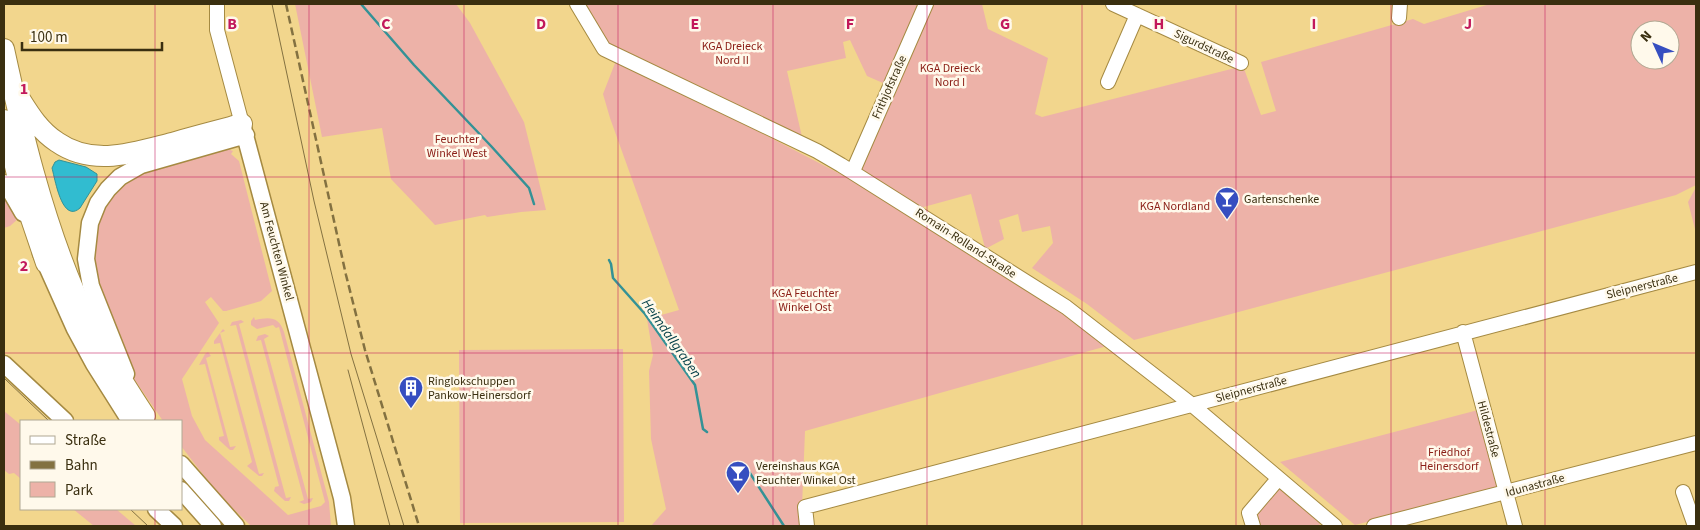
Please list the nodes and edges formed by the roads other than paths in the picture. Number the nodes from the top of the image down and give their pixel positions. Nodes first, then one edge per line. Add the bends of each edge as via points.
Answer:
1 (217, 4) edge
2 (578, 4) edge
3 (926, 4) edge
4 (1113, 4) edge
5 (1400, 4) edge
6 (1137, 15) junction
7 (1399, 18) dead end
8 (4, 49) edge
9 (1241, 64) dead end
10 (1108, 82) dead end
11 (12, 87) junction
12 (4, 120) edge
13 (244, 130) junction
14 (853, 171) junction
15 (4, 183) edge
16 (46, 263) junction
17 (1696, 272) edge
18 (1464, 332) junction
19 (4, 364) edge
20 (1191, 404) junction
21 (142, 419) edge
22 (64, 420) edge
23 (1696, 443) edge
24 (182, 465) edge
25 (1278, 479) junction
26 (182, 491) edge
27 (1684, 492) dead end
28 (1506, 493) junction
29 (342, 498) junction
30 (157, 510) edge
31 (174, 526) edge
32 (213, 526) edge
33 (236, 526) edge
34 (346, 526) edge
35 (357, 526) edge
36 (807, 526) edge
37 (1252, 526) edge
38 (1334, 526) edge
39 (1374, 526) edge
40 (1515, 526) edge
41 (1695, 526) edge

1 - 13 street, Am Feuchten Winkel via 217,30
2 - 14 street, Romain-Rolland-Straße via 604,48
3 - 14 street, Frithjofstraße
4 - 6 street, Sigurdstraße
5 - 7 street
6 - 9 street, Sigurdstraße
6 - 10 street
8 - 11 highway
11 - 13 highway via 47,135 67,148 87,155 128,154
11 - 21 highway via 34,177 75,293
12 - 16 highway via 19,183
13 - 21 main road via 132,169 108,189 90,223 86,259 91,286
13 - 29 main road, Am Feuchten Winkel
14 - 20 street, Romain-Rolland-Straße via 1066,307
15 - 16 main road via 22,211
16 - 21 main road via 94,364
17 - 18 street, Sleipnerstraße
18 - 20 street, Sleipnerstraße
18 - 28 street, Hildestraße
19 - 22 main road
20 - 25 street, Romain-Rolland-Straße
20 - 36 street, Sleipnerstraße via 805,507
23 - 28 street, Idunastraße
24 - 33 main road
25 - 37 street via 1249,513
25 - 38 street, Romain-Rolland-Straße
26 - 32 main road
27 - 41 street
28 - 39 street, Idunastraße
28 - 40 street, Hildestraße
29 - 34 main road, Am Feuchten Winkel
29 - 35 main road, Am Feuchten Winkel via 354,512
30 - 31 main road

